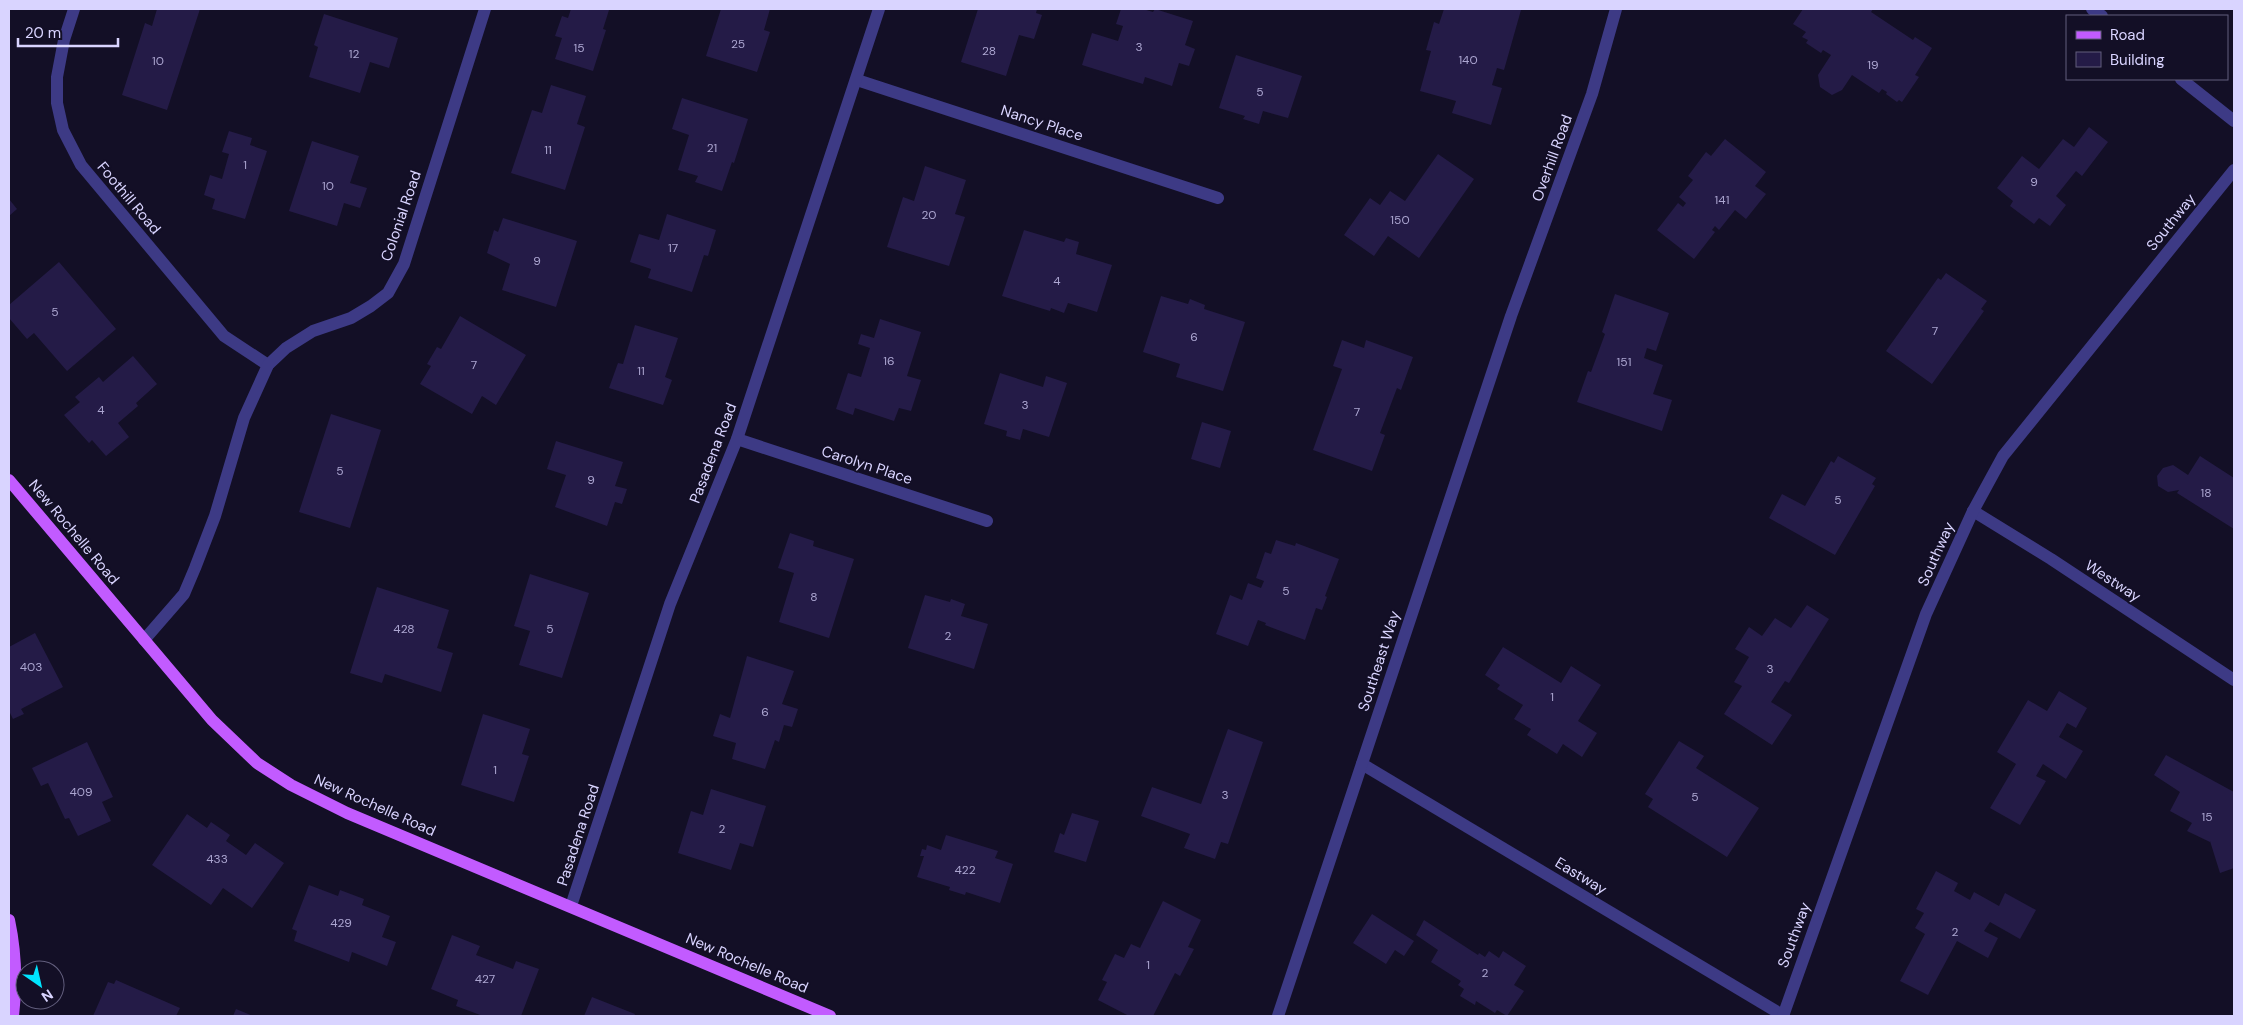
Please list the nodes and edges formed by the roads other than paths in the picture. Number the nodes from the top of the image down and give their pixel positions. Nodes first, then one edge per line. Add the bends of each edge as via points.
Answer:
1 (74, 9) edge
2 (485, 9) edge
3 (879, 9) edge
4 (1616, 9) edge
5 (857, 80) junction
6 (2182, 80) edge
7 (2234, 121) edge
8 (2234, 170) edge
9 (1218, 198) dead end
10 (1511, 316) joint
11 (268, 365) junction
12 (737, 439) junction
13 (9, 480) edge
14 (1973, 511) junction
15 (987, 521) dead end
16 (144, 640) junction
17 (2234, 680) edge
18 (1362, 764) junction
19 (571, 906) junction
20 (9, 920) edge
21 (13, 1016) edge
22 (830, 1016) edge
23 (1278, 1016) edge
24 (1783, 1016) edge

1 - 11 street, Foothill Road via 64,40 57,103 63,130 81,165 224,336
2 - 11 street, Colonial Road via 404,264 388,293 351,318 313,331 286,348
3 - 5 street, Pasadena Road
4 - 10 street, Overhill Road via 1592,94
5 - 9 street, Nancy Place
5 - 12 street, Pasadena Road
6 - 7 street
8 - 14 street, Southway via 2003,456
10 - 18 street, Southeast Way
11 - 16 street, Colonial Road via 244,418 215,516 184,594
12 - 15 street, Carolyn Place
12 - 19 street, Pasadena Road via 670,604
13 - 16 main road, New Rochelle Road
14 - 17 street, Westway
14 - 24 street, Southway via 1926,614
16 - 19 main road, New Rochelle Road via 212,720 257,764 284,781 346,813
18 - 23 street, Southeast Way
18 - 24 street, Eastway
19 - 22 main road, New Rochelle Road
20 - 21 main road via 16,979

